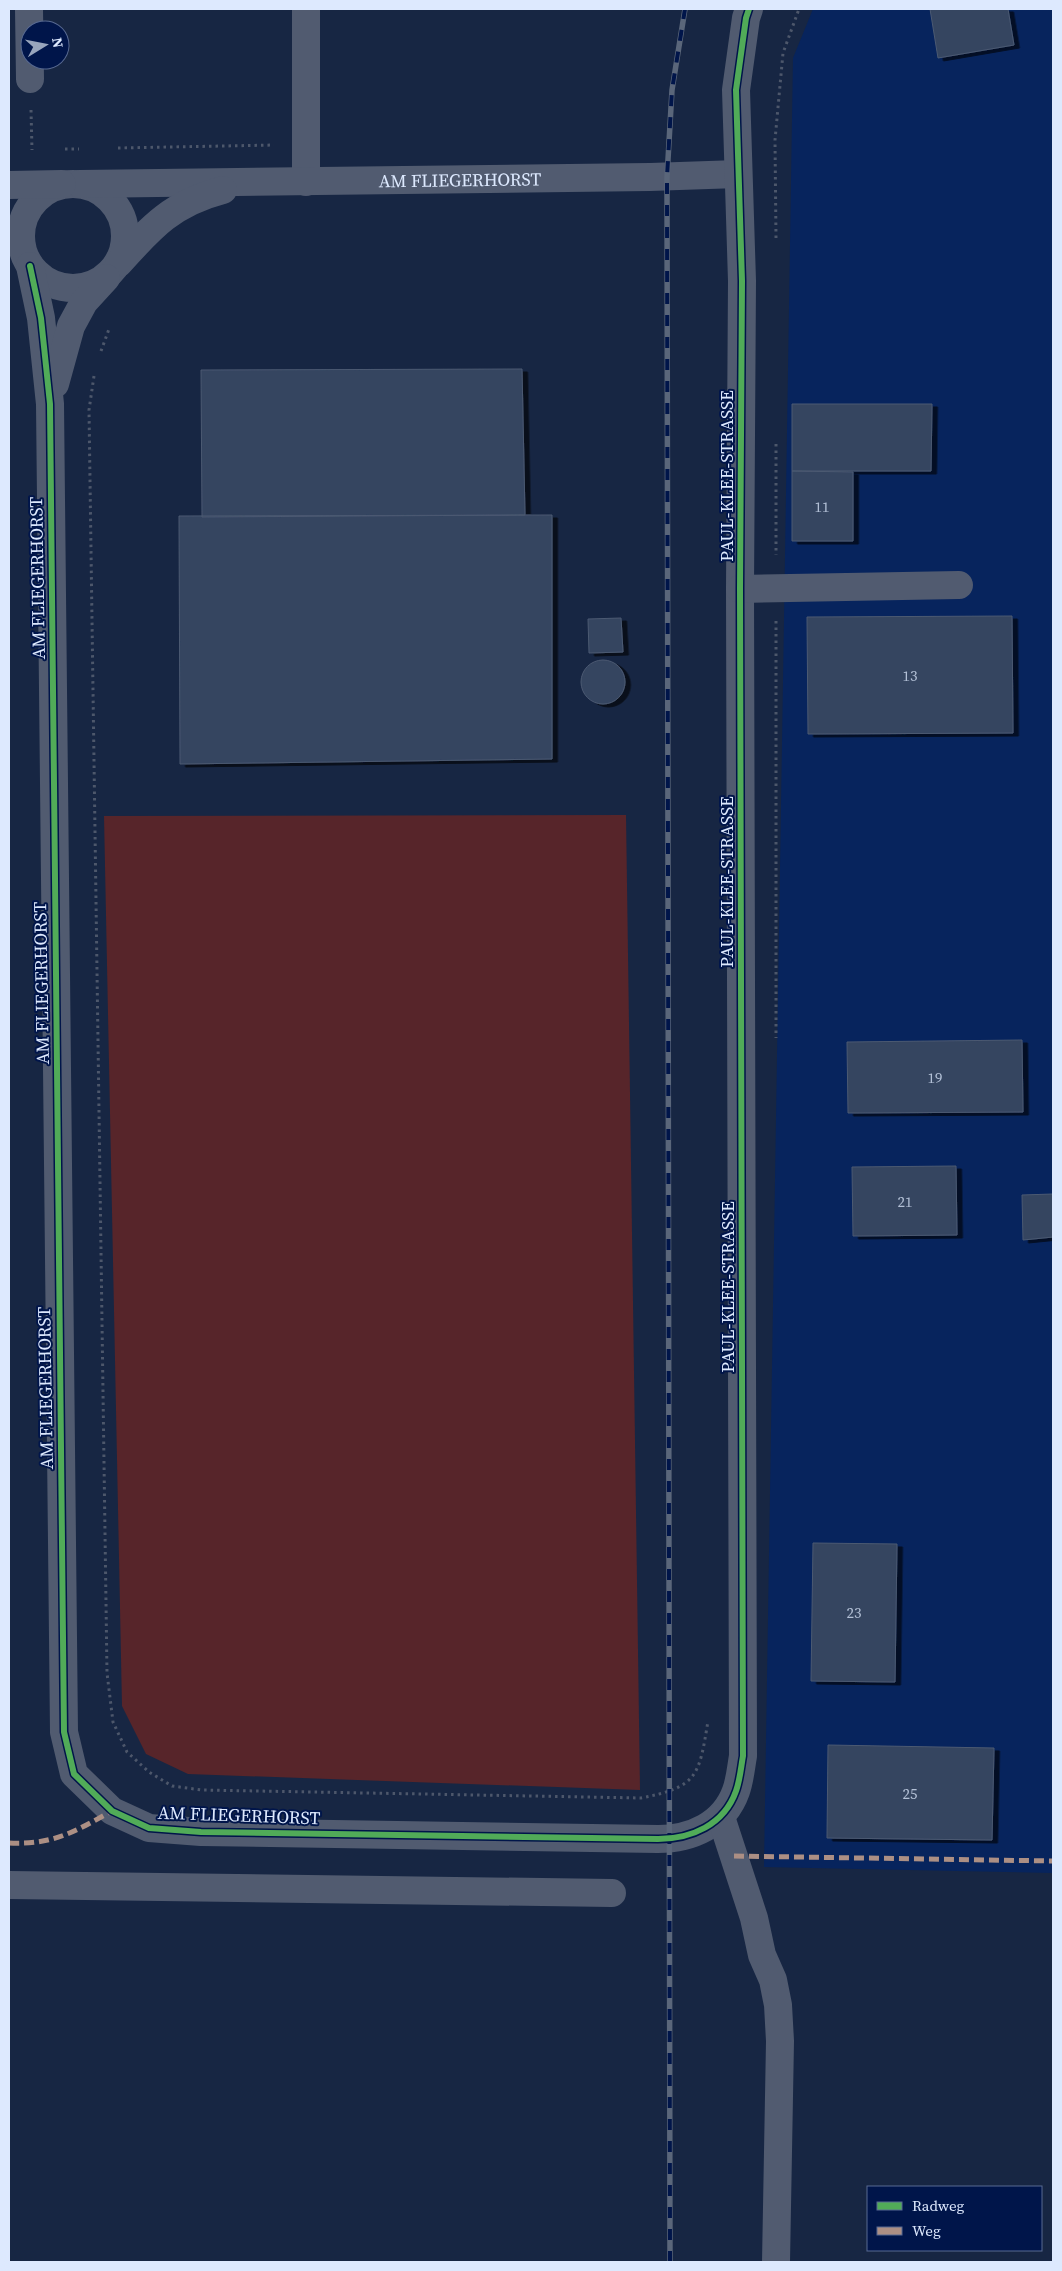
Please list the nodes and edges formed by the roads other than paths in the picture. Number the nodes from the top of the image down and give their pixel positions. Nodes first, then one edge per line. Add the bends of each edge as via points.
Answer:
1 (29, 9) edge
2 (306, 9) edge
3 (749, 9) edge
4 (30, 79) road end
5 (738, 174) junction
6 (270, 182) junction
7 (306, 182) junction
8 (72, 184) junction
9 (9, 185) edge
10 (21, 249) edge
11 (112, 270) junction
12 (50, 404) junction
13 (959, 585) dead end
14 (740, 589) junction
15 (743, 1756) joint
16 (721, 1817) junction
17 (9, 1885) edge
18 (612, 1893) dead end
19 (776, 2262) edge

1 - 4 street
2 - 7 street
3 - 5 street, PAUL-KLEE-STRASSE via 736,90
5 - 7 street, AM FLIEGERHORST
5 - 14 street, PAUL-KLEE-STRASSE via 742,281
6 - 7 street, AM FLIEGERHORST
6 - 8 street, AM FLIEGERHORST
6 - 11 street, AM FLIEGERHORST via 236,187 187,203 169,213
8 - 9 street
8 - 10 street, AM FLIEGERHORST via 47,190 34,202 25,216
8 - 11 street, AM FLIEGERHORST via 97,189 111,199 121,214 125,248
10 - 11 street, AM FLIEGERHORST via 42,278 57,286 74,289 91,286
10 - 12 street, AM FLIEGERHORST via 41,318
11 - 12 street, AM FLIEGERHORST via 84,302 71,326
12 - 16 street, AM FLIEGERHORST via 64,1732 74,1774 112,1811 149,1828 200,1832 682,1838 699,1832
13 - 14 street
14 - 15 street, PAUL-KLEE-STRASSE
15 - 16 street, AM FLIEGERHORST via 736,1792
16 - 19 street via 778,2005
17 - 18 street

